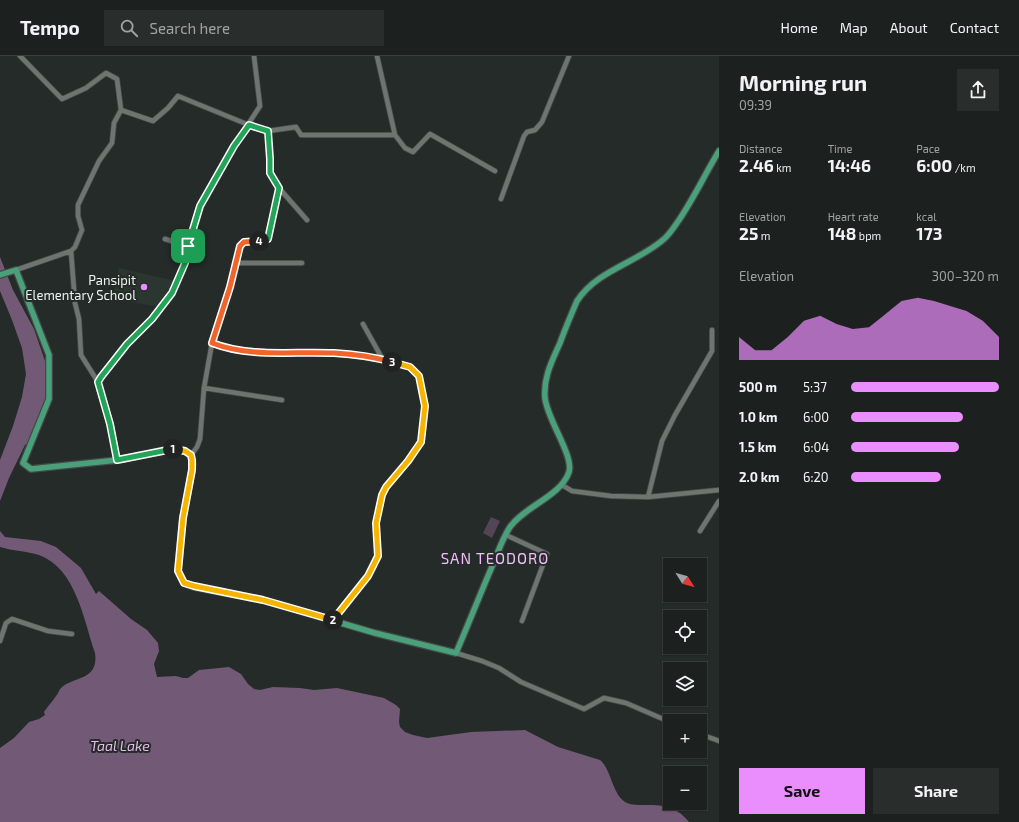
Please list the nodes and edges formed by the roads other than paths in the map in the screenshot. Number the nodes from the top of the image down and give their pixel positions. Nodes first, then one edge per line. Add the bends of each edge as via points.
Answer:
1 (20, 56) edge
2 (254, 56) edge
3 (377, 56) edge
4 (569, 56) edge
5 (121, 110) junction
6 (249, 125) junction
7 (268, 131) junction
8 (395, 135) junction
9 (719, 151) edge
10 (495, 171) dead end
11 (279, 188) junction
12 (501, 199) dead end
13 (307, 220) dead end
14 (165, 239) dead end
15 (188, 246) junction
16 (71, 251) junction
17 (236, 263) junction
18 (302, 263) dead end
19 (16, 270) junction
20 (0, 275) edge
21 (363, 324) dead end
22 (712, 330) dead end
23 (212, 343) junction
24 (383, 360) junction
25 (98, 382) junction
26 (204, 388) junction
27 (282, 400) dead end
28 (191, 455) junction
29 (117, 460) junction
30 (562, 486) junction
31 (719, 490) edge
32 (648, 497) junction
33 (719, 501) edge
34 (700, 530) dead end
35 (506, 535) junction
36 (333, 620) junction
37 (522, 621) dead end
38 (2, 626) edge
39 (72, 634) dead end
40 (0, 641) edge
41 (456, 653) junction
42 (663, 719) edge
43 (707, 737) edge
44 (719, 741) edge

1 - 5 street via 62,99 86,88 106,73 112,76 117,79
2 - 6 street via 260,106
3 - 8 street
4 - 12 street via 542,122 535,130 527,132 524,136
5 - 6 street via 154,121 178,96
5 - 16 street via 114,123 112,143 99,161 78,205 82,230
6 - 7 street
6 - 15 street via 200,206
7 - 8 street via 296,127 301,135
7 - 11 street via 270,173
8 - 10 street via 405,148 413,152 430,134
9 - 30 main road via 666,238 600,277 577,301 550,365 545,387 548,410 569,458 569,473
11 - 13 street
11 - 17 street via 268,239 244,242 240,246
14 - 15 street
15 - 25 street via 185,263 172,293
16 - 19 street
16 - 25 street via 81,355
17 - 18 street
17 - 23 street
19 - 20 main road
19 - 29 main road via 49,354 48,399 23,463 31,469
21 - 24 street
22 - 32 street via 712,351 662,441
23 - 24 street via 231,350 262,353 335,353
23 - 26 street
24 - 36 street via 410,367 419,376 425,406 421,442 382,495 376,523 378,556 368,576
25 - 29 street
26 - 27 street
26 - 28 street via 200,439 198,447
28 - 29 main road via 177,448
28 - 36 main road via 192,470 178,564 179,574 184,583 263,600
30 - 32 street via 572,491 611,496
30 - 35 main road via 520,516
31 - 32 street
33 - 34 street
35 - 37 street via 547,554
35 - 41 main road
36 - 41 main road
38 - 39 street via 12,619 48,631
38 - 40 street
41 - 42 street via 499,668 521,682 584,710 604,698
43 - 44 street

